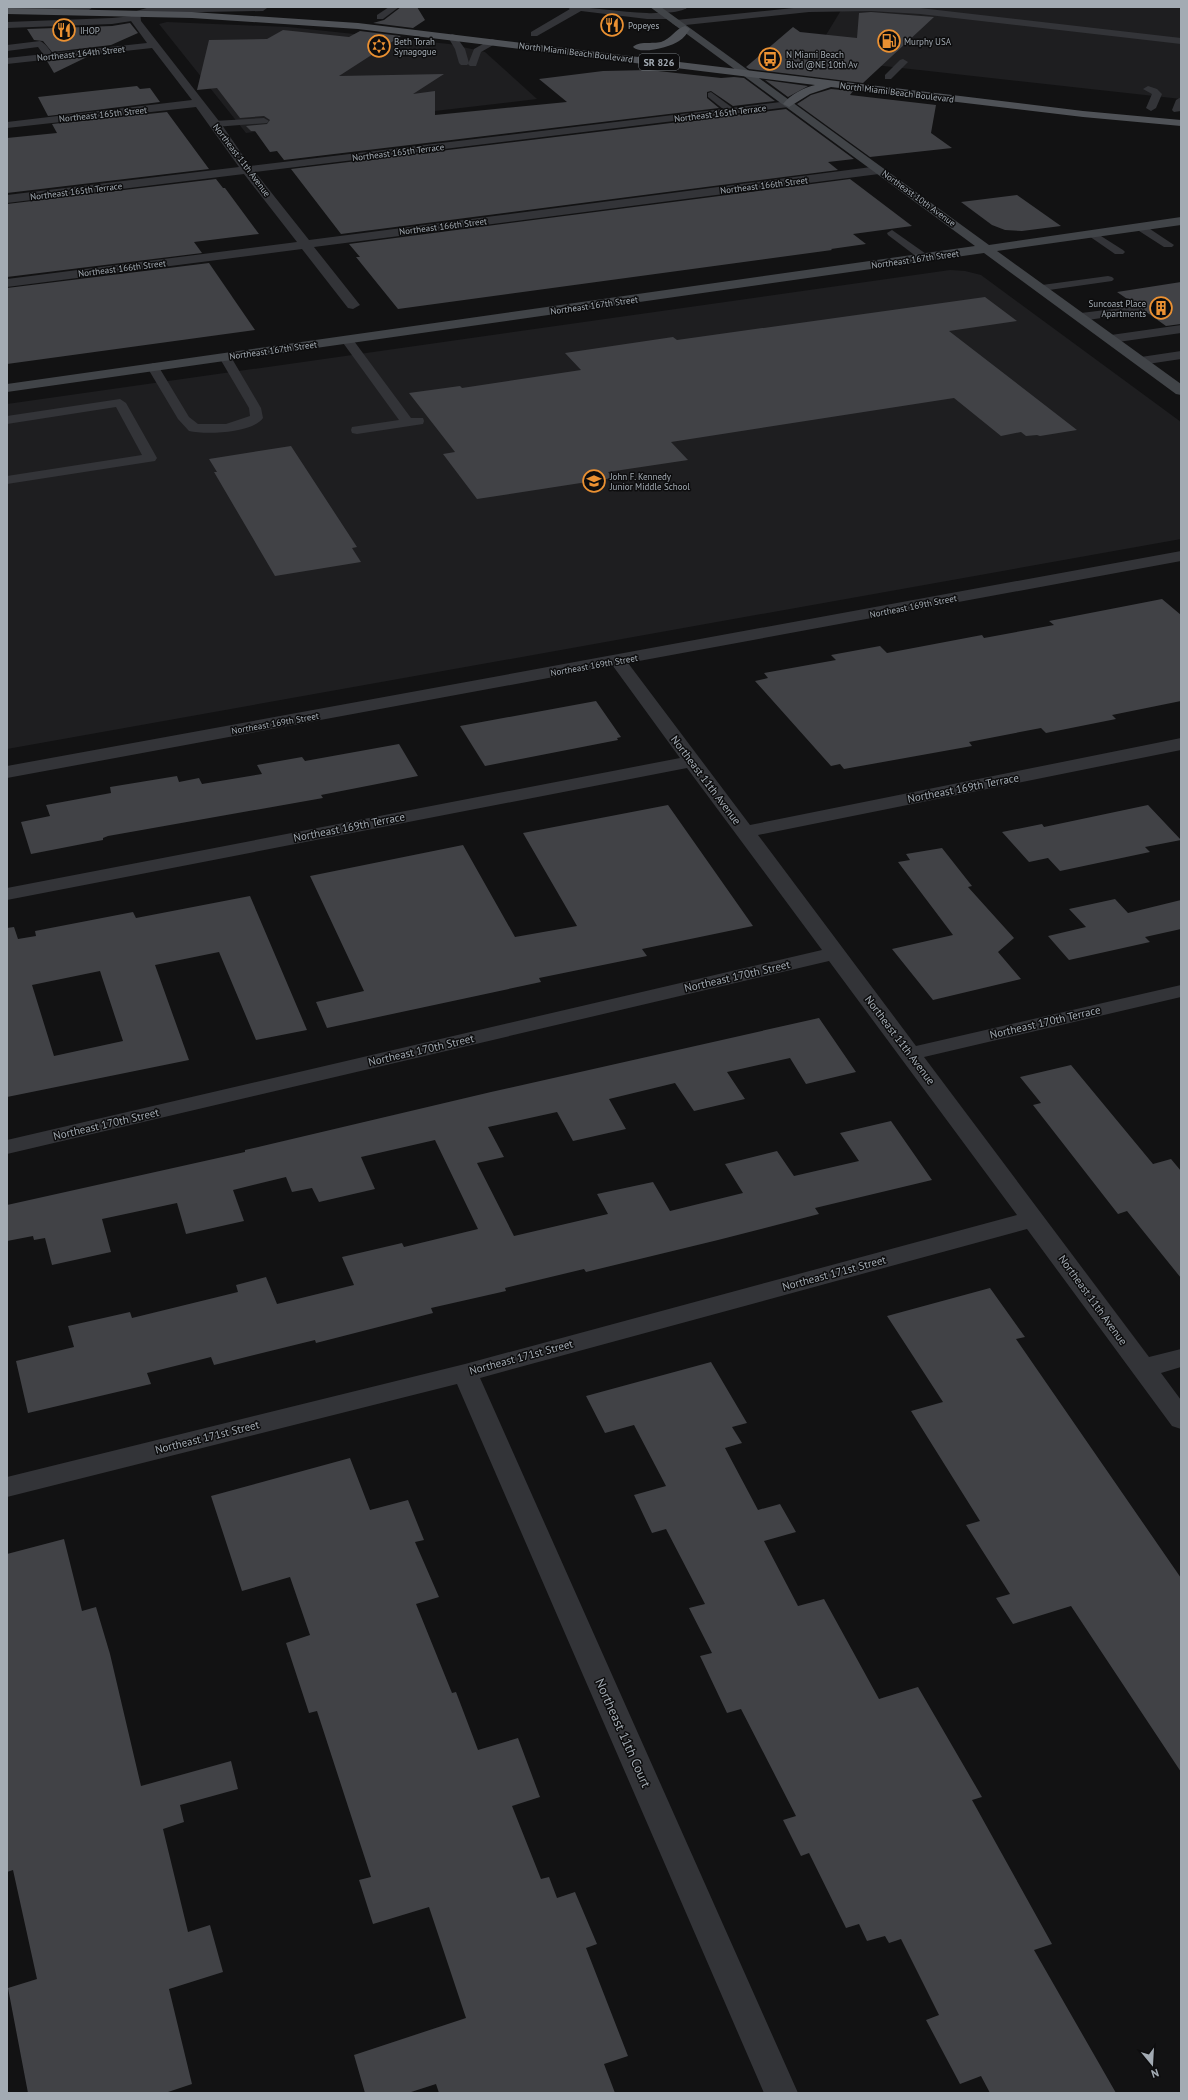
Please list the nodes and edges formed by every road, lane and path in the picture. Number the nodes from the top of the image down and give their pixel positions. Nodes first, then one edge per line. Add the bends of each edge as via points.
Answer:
1 (89, 7) edge
2 (248, 7) edge
3 (395, 7) edge
4 (577, 7) edge
5 (684, 7) edge
6 (263, 8) edge
7 (657, 8) edge
8 (277, 9) dead end
9 (7, 11) edge
10 (791, 11) edge
11 (135, 16) junction
12 (376, 16) joint
13 (395, 18) dead end
14 (672, 19) junction
15 (7, 25) edge
16 (685, 29) junction
17 (531, 34) joint
18 (549, 36) dead end
19 (452, 37) junction
20 (1181, 41) edge
21 (492, 42) junction
22 (154, 45) junction
23 (7, 48) edge
24 (674, 51) dead end
25 (702, 55) dead end
26 (49, 56) junction
27 (723, 58) junction
28 (7, 60) edge
29 (747, 60) dead end
30 (903, 62) dead end
31 (746, 73) junction
32 (873, 76) dead end
33 (888, 77) junction
34 (904, 79) dead end
35 (840, 84) junction
36 (1148, 89) dead end
37 (711, 95) dead end
38 (1181, 100) edge
39 (199, 103) junction
40 (789, 104) junction
41 (1136, 106) dead end
42 (1151, 108) junction
43 (731, 111) junction
44 (1179, 111) edge
45 (1181, 123) edge
46 (7, 125) edge
47 (879, 170) junction
48 (248, 171) junction
49 (7, 200) edge
50 (1181, 221) edge
51 (1140, 227) junction
52 (892, 233) dead end
53 (1092, 234) junction
54 (306, 244) junction
55 (1168, 245) dead end
56 (988, 249) junction
57 (1119, 252) dead end
58 (925, 258) junction
59 (1108, 279) dead end
60 (7, 283) edge
61 (1042, 288) junction
62 (354, 305) dead end
63 (1138, 310) dead end
64 (1081, 317) junction
65 (1181, 329) edge
66 (1111, 339) junction
67 (347, 340) junction
68 (1181, 355) edge
69 (225, 357) junction
70 (1141, 361) junction
71 (153, 367) junction
72 (7, 388) edge
73 (1181, 391) edge
74 (7, 420) edge
75 (357, 430) dead end
76 (7, 480) edge
77 (1181, 556) edge
78 (618, 661) junction
79 (1181, 744) edge
80 (692, 761) junction
81 (7, 772) edge
82 (744, 832) junction
83 (7, 894) edge
84 (835, 953) junction
85 (1181, 991) edge
86 (910, 1054) junction
87 (7, 1147) edge
88 (1033, 1219) junction
89 (1181, 1358) edge
90 (1143, 1368) junction
91 (465, 1373) junction
92 (1181, 1419) edge
93 (7, 1487) edge
94 (781, 2093) edge

1 - 9 lane via 21,8
2 - 6 main road
3 - 12 lane
4 - 14 lane
4 - 17 lane
5 - 7 lane
6 - 8 main road
6 - 11 lane via 156,9
7 - 14 street, Northeast 10th Avenue
9 - 11 main road, SR 826
10 - 14 lane
10 - 20 lane via 847,7 896,9
11 - 15 lane via 112,21
11 - 19 main road, North Miami Beach Boulevard / SR 826 via 277,20
11 - 22 street, Northeast 11th Avenue
12 - 13 main road
14 - 16 street, Northeast 10th Avenue
16 - 24 main road, North Miami Beach Boulevard / SR 826 via 678,39 670,43 634,47
16 - 27 street, Northeast 10th Avenue
17 - 18 main road, North Miami Beach Boulevard
19 - 21 main road, North Miami Beach Boulevard / SR 826
19 - 21 lane via 469,63 477,51
21 - 31 main road, North Miami Beach Boulevard / SR 826
22 - 26 street, Northeast 164th Street
22 - 39 street, Northeast 11th Avenue
23 - 26 lane via 40,44
25 - 27 main road
26 - 28 street, Northeast 164th Street
27 - 29 main road
27 - 31 street, Northeast 10th Avenue
30 - 33 lane
31 - 35 main road, North Miami Beach Boulevard / SR 826
31 - 40 street, Northeast 10th Avenue
32 - 33 main road, North Miami Beach Boulevard
33 - 34 main road, North Miami Beach Boulevard
35 - 40 main road via 798,94
35 - 45 main road, North Miami Beach Boulevard / SR 826 via 1083,114
36 - 42 lane via 1156,94
37 - 43 lane
38 - 44 lane
39 - 46 street, Northeast 165th Street
39 - 48 street, Northeast 11th Avenue
40 - 43 street, Northeast 165th Terrace
40 - 47 street, Northeast 10th Avenue
41 - 42 main road
42 - 44 main road
43 - 48 street, Northeast 165th Terrace
47 - 54 street, Northeast 166th Street
47 - 56 street, Northeast 10th Avenue
48 - 49 street, Northeast 165th Terrace
48 - 54 street, Northeast 11th Avenue
50 - 51 street, Northeast 167th Street
51 - 53 street, Northeast 167th Street
51 - 55 lane
52 - 58 lane
53 - 56 street, Northeast 167th Street
53 - 57 lane
54 - 60 street, Northeast 166th Street
54 - 62 street, Northeast 11th Avenue
56 - 58 street, Northeast 167th Street
56 - 61 street, Northeast 10th Avenue
58 - 67 street, Northeast 167th Street
59 - 61 lane
61 - 64 street, Northeast 10th Avenue
63 - 64 lane
64 - 66 street, Northeast 10th Avenue
65 - 66 lane
66 - 70 street, Northeast 10th Avenue
67 - 69 street, Northeast 167th Street
67 - 75 lane via 413,421
68 - 70 lane
69 - 71 street, Northeast 167th Street
69 - 71 lane via 255,408 257,418 240,426 216,430 194,428 184,419
70 - 73 street, Northeast 10th Avenue
71 - 72 street, Northeast 167th Street
74 - 76 lane via 120,403 150,458
77 - 78 street, Northeast 169th Street
78 - 80 street, Northeast 11th Avenue
78 - 81 street, Northeast 169th Street
79 - 82 street, Northeast 169th Terrace
80 - 82 street, Northeast 11th Avenue
80 - 83 street, Northeast 169th Terrace
82 - 84 street, Northeast 11th Avenue
84 - 86 street, Northeast 11th Avenue
84 - 87 street, Northeast 170th Street
85 - 86 street, Northeast 170th Terrace
86 - 88 street, Northeast 11th Avenue
88 - 90 street, Northeast 11th Avenue
88 - 91 street, Northeast 171st Street
89 - 90 street
90 - 92 street, Northeast 11th Avenue
91 - 93 street, Northeast 171st Street
91 - 94 street, Northeast 11th Court

